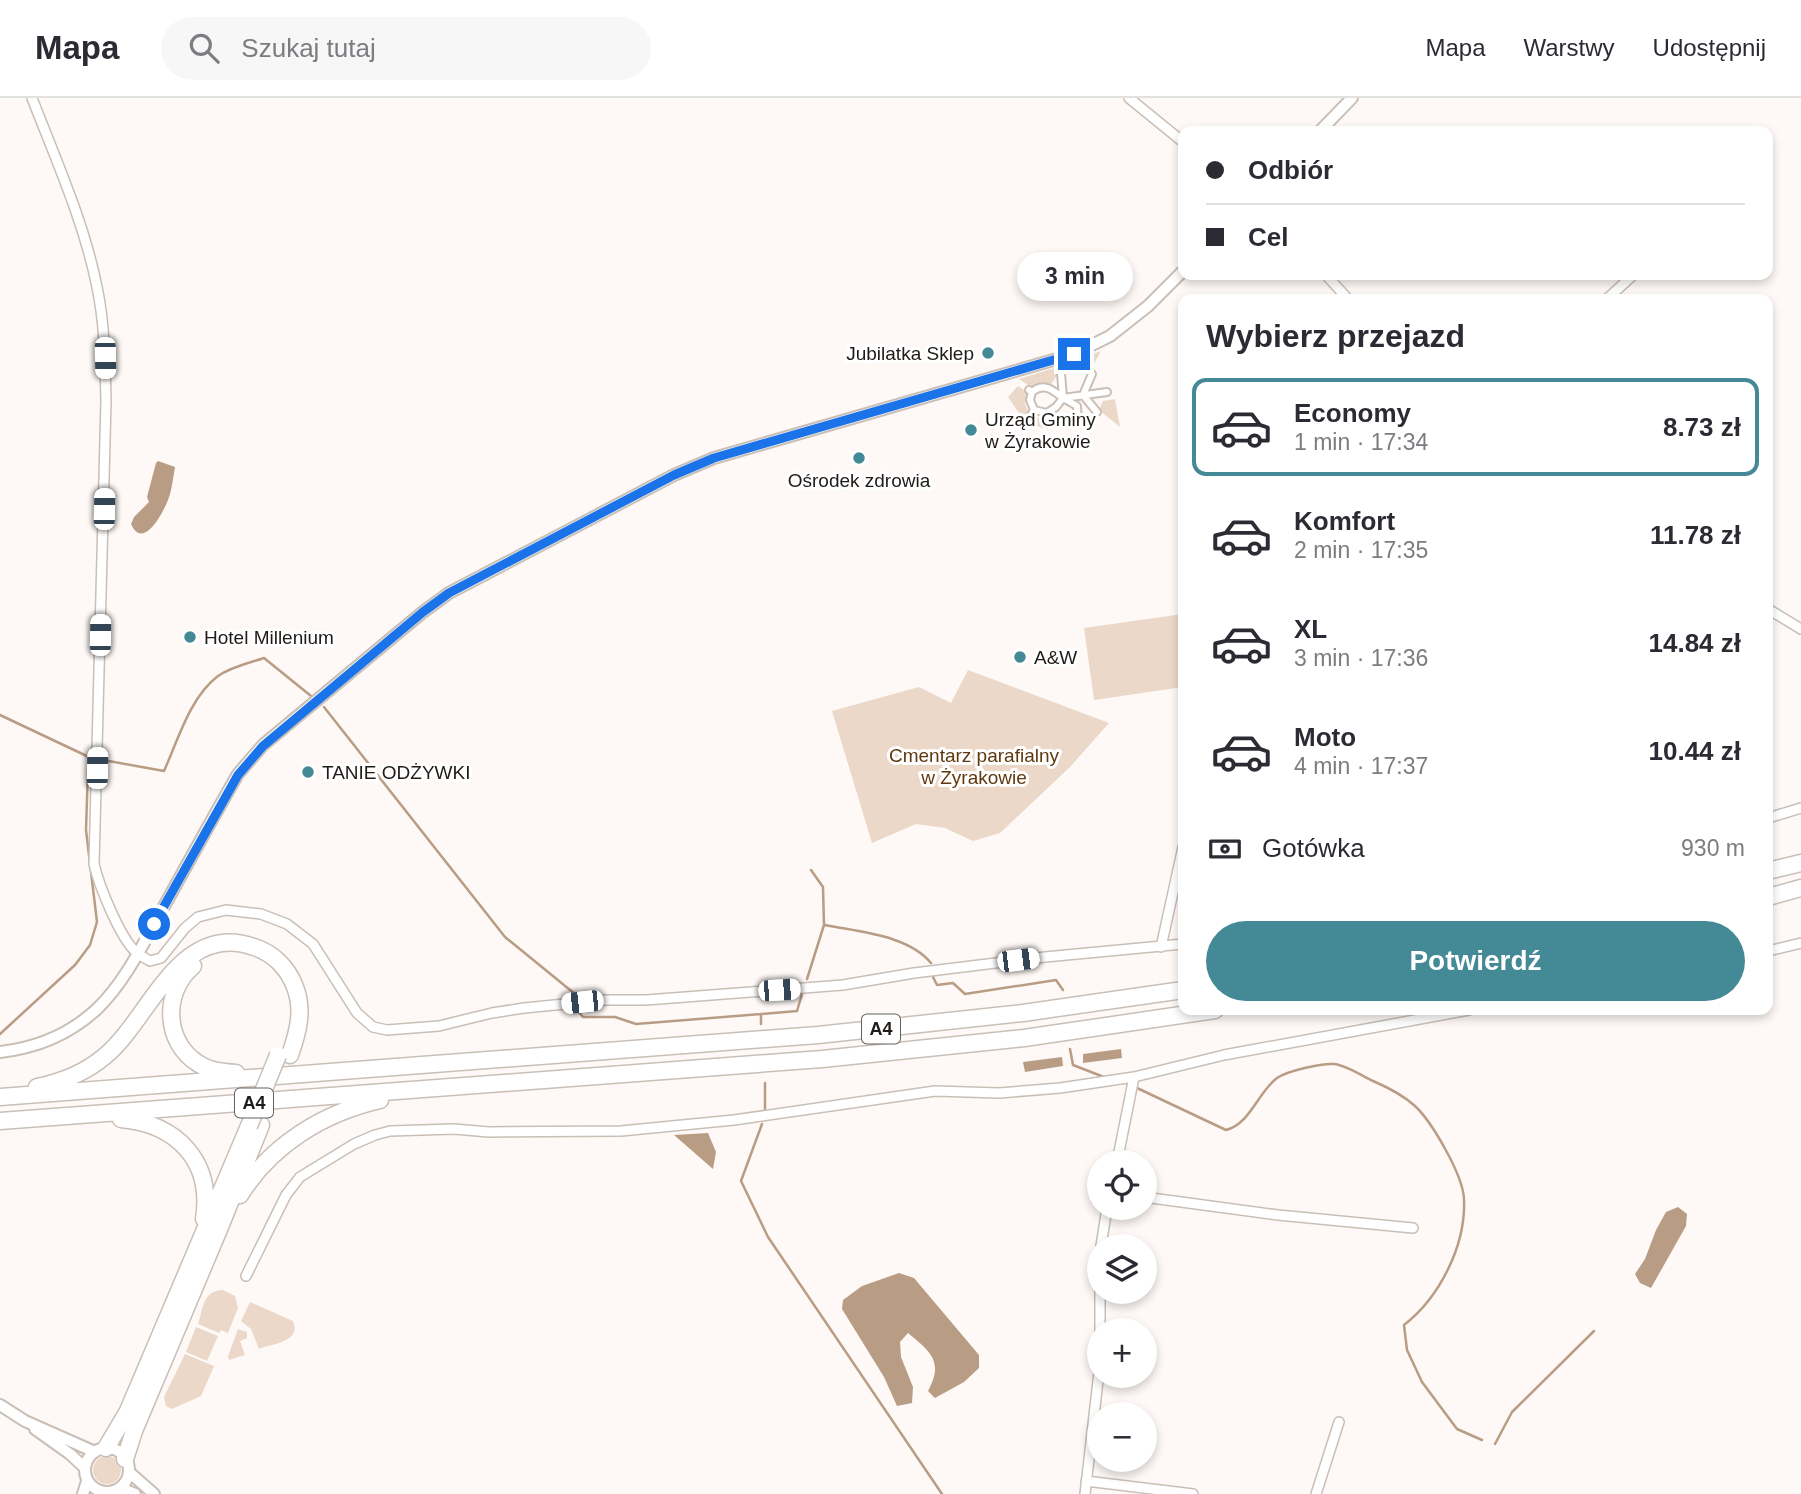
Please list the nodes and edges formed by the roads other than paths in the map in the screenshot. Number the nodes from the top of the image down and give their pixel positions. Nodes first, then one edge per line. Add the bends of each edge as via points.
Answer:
1 (32, 98) edge
2 (1129, 98) edge
3 (1352, 98) edge
4 (1325, 126) edge
5 (1178, 138) edge
6 (1178, 276) edge
7 (1331, 280) edge
8 (1628, 280) edge
9 (1343, 294) edge
10 (1612, 294) edge
11 (1062, 373) dead end
12 (1092, 374) dead end
13 (1107, 392) dead end
14 (1083, 395) junction
15 (1063, 398) junction
16 (1097, 412) dead end
17 (1078, 425) dead end
18 (1773, 612) edge
19 (1801, 629) edge
20 (1801, 808) edge
21 (1773, 816) edge
22 (1801, 863) edge
23 (1178, 870) edge
24 (1773, 870) edge
25 (1801, 888) edge
26 (1773, 896) edge
27 (1801, 943) edge
28 (1178, 945) edge
29 (1161, 947) junction
30 (1773, 950) edge
31 (137, 953) junction
32 (1178, 991) edge
33 (1180, 1015) edge
34 (1442, 1015) edge
35 (0, 1052) edge
36 (284, 1055) junction
37 (290, 1076) junction
38 (1134, 1077) junction
39 (436, 1089) junction
40 (0, 1096) edge
41 (73, 1116) junction
42 (0, 1121) edge
43 (255, 1126) junction
44 (1119, 1150) edge
45 (1157, 1198) edge
46 (220, 1227) junction
47 (1413, 1228) dead end
48 (195, 1253) junction
49 (246, 1276) dead end
50 (1097, 1388) edge
51 (0, 1405) edge
52 (25, 1420) junction
53 (1339, 1422) dead end
54 (101, 1450) junction
55 (127, 1465) junction
56 (85, 1468) junction
57 (87, 1481) junction
58 (1086, 1481) junction
59 (120, 1488) junction
60 (102, 1493) edge
61 (83, 1494) edge
62 (135, 1494) edge
63 (154, 1494) edge
64 (1085, 1494) edge
65 (1193, 1494) edge
66 (1316, 1494) edge

1 - 31 street via 85,238 104,336 94,864 112,911
2 - 5 street
3 - 4 street
6 - 31 street via 1110,336 1074,354 714,458 449,593 263,746 233,783
7 - 9 street
8 - 10 street
11 - 15 street
12 - 14 street
13 - 14 street
14 - 15 street
14 - 16 street
15 - 15 street via 1047,387 1031,391 1033,413 1047,413
15 - 17 street via 1077,406
18 - 19 street
20 - 21 street
22 - 24 highway
23 - 29 street
25 - 26 highway
27 - 30 street
28 - 29 street
29 - 31 street via 1031,958 843,985 524,1008 439,1026 387,1030 373,1027 357,1013 313,944 287,924 261,914 207,913 191,922 161,958 150,961
31 - 35 street via 112,992 81,1021 35,1045
32 - 37 highway, A4 via 832,1033
33 - 39 highway, A4 via 1024,1038 822,1059
34 - 38 street via 1224,1055
36 - 37 highway via 289,1007 283,984 273,972 250,956 227,953 208,957 186,972 175,990 171,1014 175,1037 191,1059 225,1072
36 - 40 highway via 300,1015 289,975 279,961 256,947 220,943 183,961 127,1033 95,1064 55,1083
36 - 43 highway
37 - 40 highway, A4
38 - 44 street
38 - 49 street via 999,1093 935,1091 621,1131 390,1131 312,1169 290,1188
39 - 41 highway, A4
39 - 46 highway via 355,1107 310,1128 257,1172
41 - 42 highway, A4
41 - 48 highway via 151,1125 187,1149 200,1171 206,1199
43 - 46 highway
43 - 48 highway
45 - 47 street
46 - 55 highway via 134,1431
48 - 54 highway via 128,1411
50 - 58 street
51 - 52 street
52 - 54 street
52 - 56 street
53 - 66 street
54 - 55 street via 117,1451
54 - 56 street via 88,1459
55 - 59 street via 126,1481
55 - 63 street
56 - 57 street
57 - 60 street
57 - 61 street
58 - 64 street
58 - 65 street
59 - 60 street
59 - 62 street

